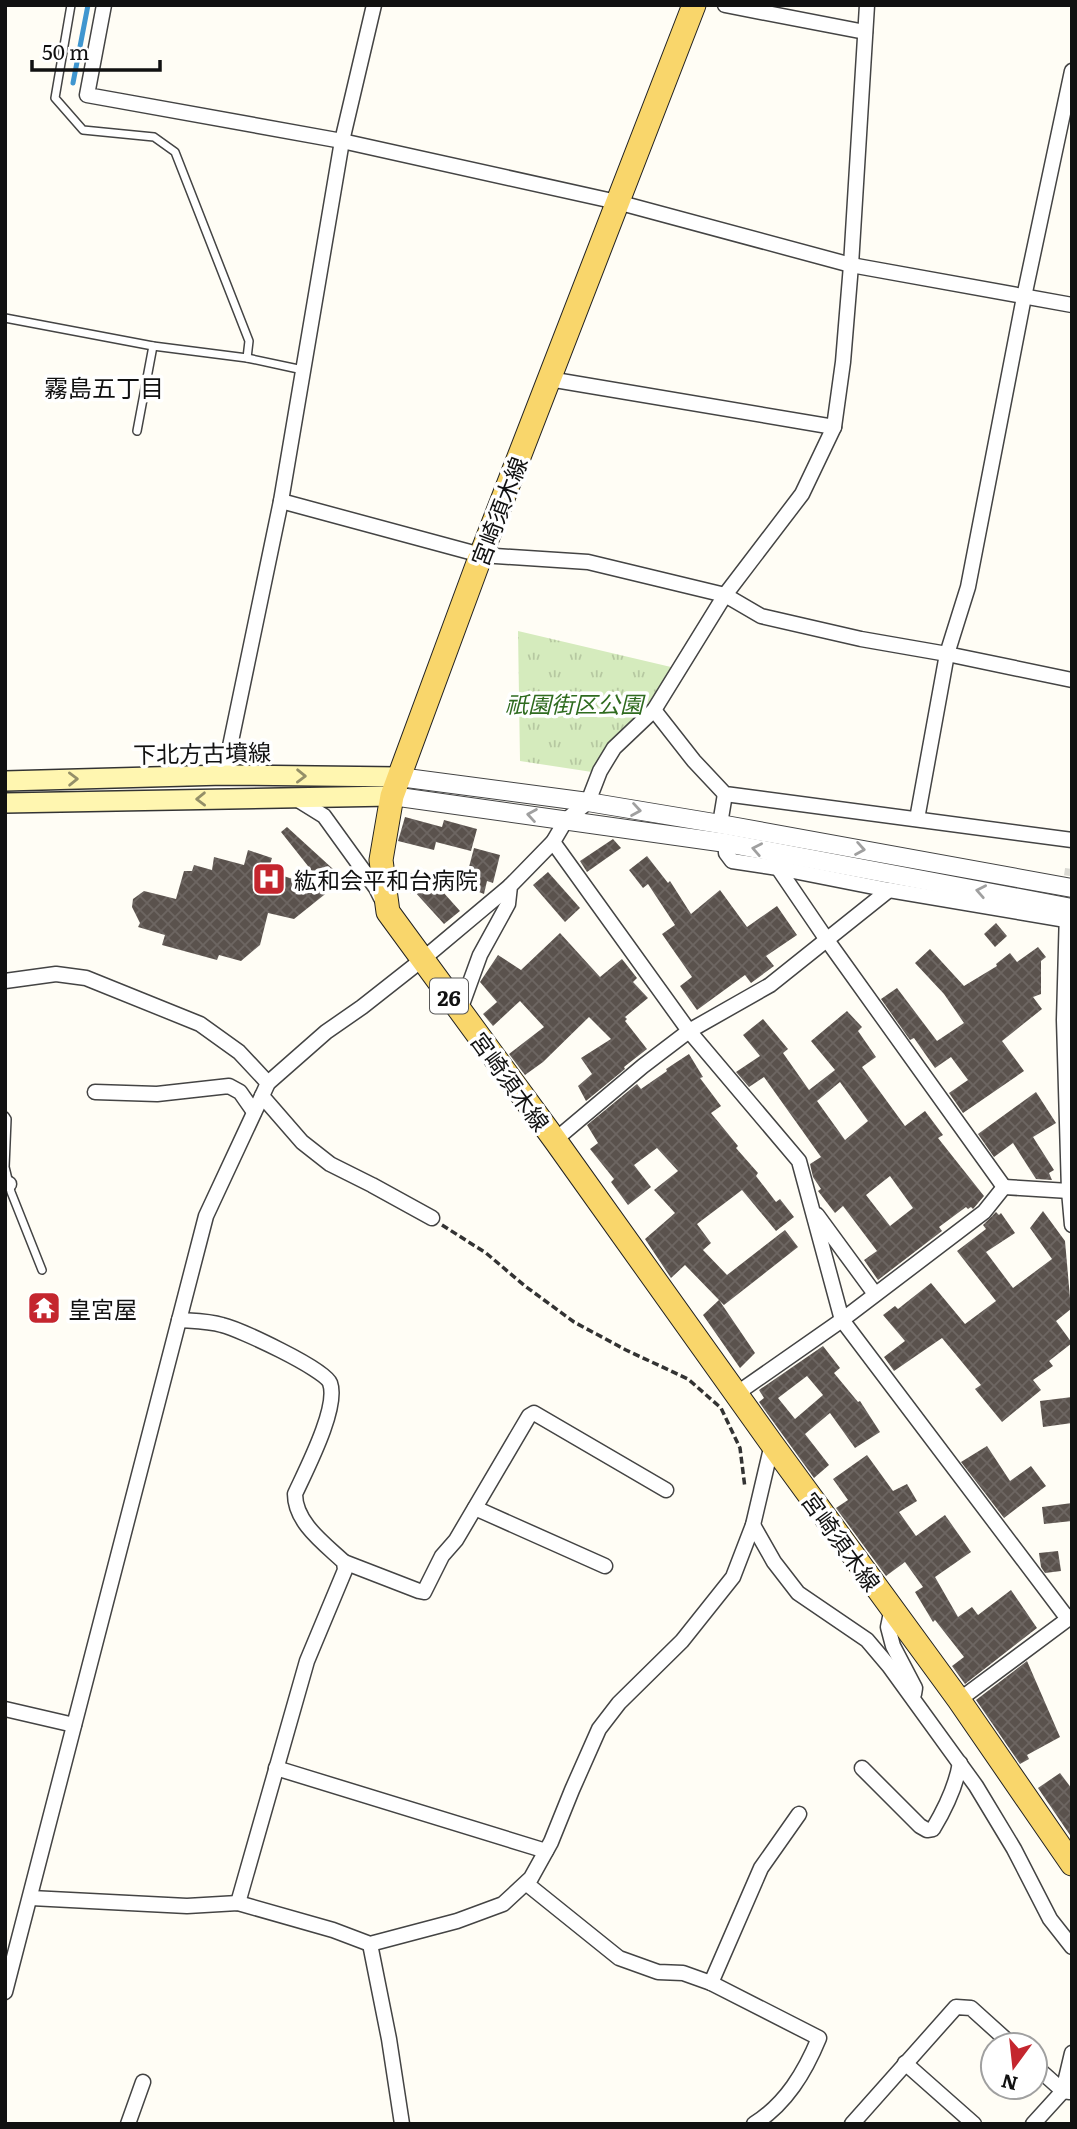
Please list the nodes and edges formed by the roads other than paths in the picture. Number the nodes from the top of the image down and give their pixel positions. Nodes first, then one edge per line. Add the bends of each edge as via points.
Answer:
1 (71, 5) edge
2 (104, 5) edge
3 (374, 5) edge
4 (694, 5) edge
5 (725, 5) edge
6 (867, 5) edge
7 (865, 32) junction
8 (1072, 71) edge
9 (342, 141) junction
10 (617, 202) junction
11 (851, 265) junction
12 (1024, 297) junction
13 (1072, 306) edge
14 (5, 318) edge
15 (153, 346) junction
16 (247, 358) junction
17 (303, 370) junction
18 (549, 379) junction
19 (834, 427) junction
20 (137, 431) dead end
21 (281, 500) junction
22 (481, 555) junction
23 (725, 595) junction
24 (947, 654) junction
25 (1072, 680) edge
26 (654, 709) junction
27 (225, 775) junction
28 (5, 781) edge
29 (395, 787) junction
30 (725, 794) junction
31 (293, 797) junction
32 (588, 802) junction
33 (5, 803) edge
34 (917, 819) junction
35 (566, 820) junction
36 (720, 824) junction
37 (1072, 840) edge
38 (553, 842) junction
39 (726, 843) junction
40 (778, 868) junction
41 (510, 886) junction
42 (1072, 887) edge
43 (889, 890) junction
44 (388, 912) junction
45 (1068, 912) edge
46 (827, 940) junction
47 (423, 960) junction
48 (5, 981) edge
49 (460, 1010) junction
50 (690, 1031) junction
51 (265, 1090) junction
52 (95, 1092) dead end
53 (254, 1112) junction
54 (5, 1116) edge
55 (555, 1140) junction
56 (7, 1184) edge
57 (1004, 1187) junction
58 (1069, 1191) junction
59 (812, 1208) junction
60 (432, 1218) road end
61 (1072, 1225) edge
62 (42, 1270) dead end
63 (876, 1294) junction
64 (179, 1320) junction
65 (842, 1320) junction
66 (736, 1394) junction
67 (772, 1444) junction
68 (666, 1490) dead end
69 (475, 1508) junction
70 (753, 1525) junction
71 (344, 1562) junction
72 (605, 1566) dead end
73 (892, 1608) junction
74 (1070, 1617) edge
75 (913, 1699) junction
76 (959, 1700) junction
77 (5, 1709) edge
78 (74, 1725) junction
79 (960, 1763) junction
80 (276, 1768) junction
81 (862, 1768) dead end
82 (799, 1814) dead end
83 (546, 1851) junction
84 (1072, 1864) edge
85 (527, 1884) junction
86 (31, 1898) junction
87 (238, 1903) junction
88 (370, 1944) junction
89 (1072, 1947) edge
90 (711, 1983) junction
91 (5, 1992) edge
92 (996, 2031) edge
93 (1072, 2053) edge
94 (905, 2063) junction
95 (1049, 2077) edge
96 (143, 2082) dead end
97 (1068, 2092) edge
98 (128, 2124) edge
99 (402, 2124) edge
100 (754, 2124) edge
101 (852, 2124) edge
102 (975, 2124) edge
103 (1033, 2124) edge

1 - 16 lane via 55,98 83,130 153,137 175,152 248,341
2 - 9 street via 87,95
3 - 9 street
4 - 10 main road, 宮崎須木線 / 26
5 - 7 street
6 - 7 street
7 - 11 street
8 - 12 street
9 - 10 street
9 - 17 street
10 - 11 street
10 - 18 main road, 宮崎須木線 / 26
11 - 12 street
11 - 19 street
12 - 13 street
12 - 24 street via 968,587
14 - 15 lane
15 - 16 lane
15 - 20 lane
16 - 17 lane
17 - 21 street
18 - 19 street
18 - 22 main road, 宮崎須木線 / 26
19 - 23 street via 802,494
21 - 22 street
21 - 27 street
22 - 23 street via 588,562
22 - 29 main road, 宮崎須木線 / 26
23 - 24 street via 761,616
23 - 26 street
24 - 25 street
24 - 34 street
26 - 30 street
26 - 32 street via 614,748
28 -> 27 main road, 下北方古墳線
27 -> 29 main road, 下北方古墳線
29 - 31 main road, 下北方古墳線
29 - 32 street
35 -> 29 street
29 - 44 main road, 宮崎須木線 / 26 via 381,860
30 - 34 street
30 - 36 street
31 -> 33 main road, 下北方古墳線
31 - 44 street via 324,816
32 - 35 street
32 -> 36 street
34 - 37 street
35 - 38 street
35 - 39 street
36 -> 42 street
38 - 41 street
38 - 50 street
39 - 40 street via 732,861
45 -> 39 street
40 - 43 street
40 - 46 street
41 - 47 street
41 - 49 street via 508,904 480,955
43 - 45 street
43 - 46 street
44 - 47 main road, 宮崎須木線 / 26
45 - 58 street via 1064,1020
46 - 50 street via 770,985
46 - 57 street
47 - 49 main road, 宮崎須木線 / 26
47 - 51 street via 326,1032
48 - 51 street via 56,974 86,978 200,1024 239,1052
49 - 55 main road, 宮崎須木線 / 26
50 - 55 street
50 - 59 street via 799,1161
51 - 53 street
51 - 60 street via 302,1142 330,1164
52 - 53 street via 157,1094 229,1086 240,1092
53 - 64 street via 206,1216
54 - 56 lane
55 - 66 main road, 宮崎須木線 / 26
56 - 62 lane
57 - 58 street
57 - 63 street via 984,1212
58 - 61 street
59 - 63 street
59 - 65 street
63 - 65 street
64 - 71 street via 221,1324 326,1376 331,1393 326,1424 295,1494 295,1505 303,1521
64 - 78 street
65 - 66 street
65 - 74 street
66 - 67 main road, 宮崎須木線 / 26
67 - 70 street
67 - 73 main road, 宮崎須木線 / 26
68 - 69 street via 534,1413
69 - 71 street via 442,1556 425,1592
69 - 72 street
70 - 75 street via 798,1593 867,1640
70 - 83 street via 733,1577 682,1641 599,1729
71 - 80 street via 345,1570 307,1661
73 - 75 street via 888,1627 915,1688
73 - 76 main road, 宮崎須木線 / 26
74 - 76 street
75 - 79 street
76 - 84 main road, 宮崎須木線 / 26
77 - 78 street
78 - 86 street
79 - 81 street via 939,1820 927,1830
79 - 89 street
80 - 83 street
80 - 87 street
82 - 90 street via 761,1868
83 - 85 street
85 - 88 street via 503,1904
85 - 90 street via 619,1958
86 - 87 street via 187,1906
86 - 91 street
87 - 88 street
88 - 99 street
90 - 100 street via 819,2038 809,2063 784,2099
92 - 94 street via 971,2008 956,2007
93 - 97 street
94 - 101 street
94 - 102 street
95 - 97 street
96 - 98 street
97 - 103 street

